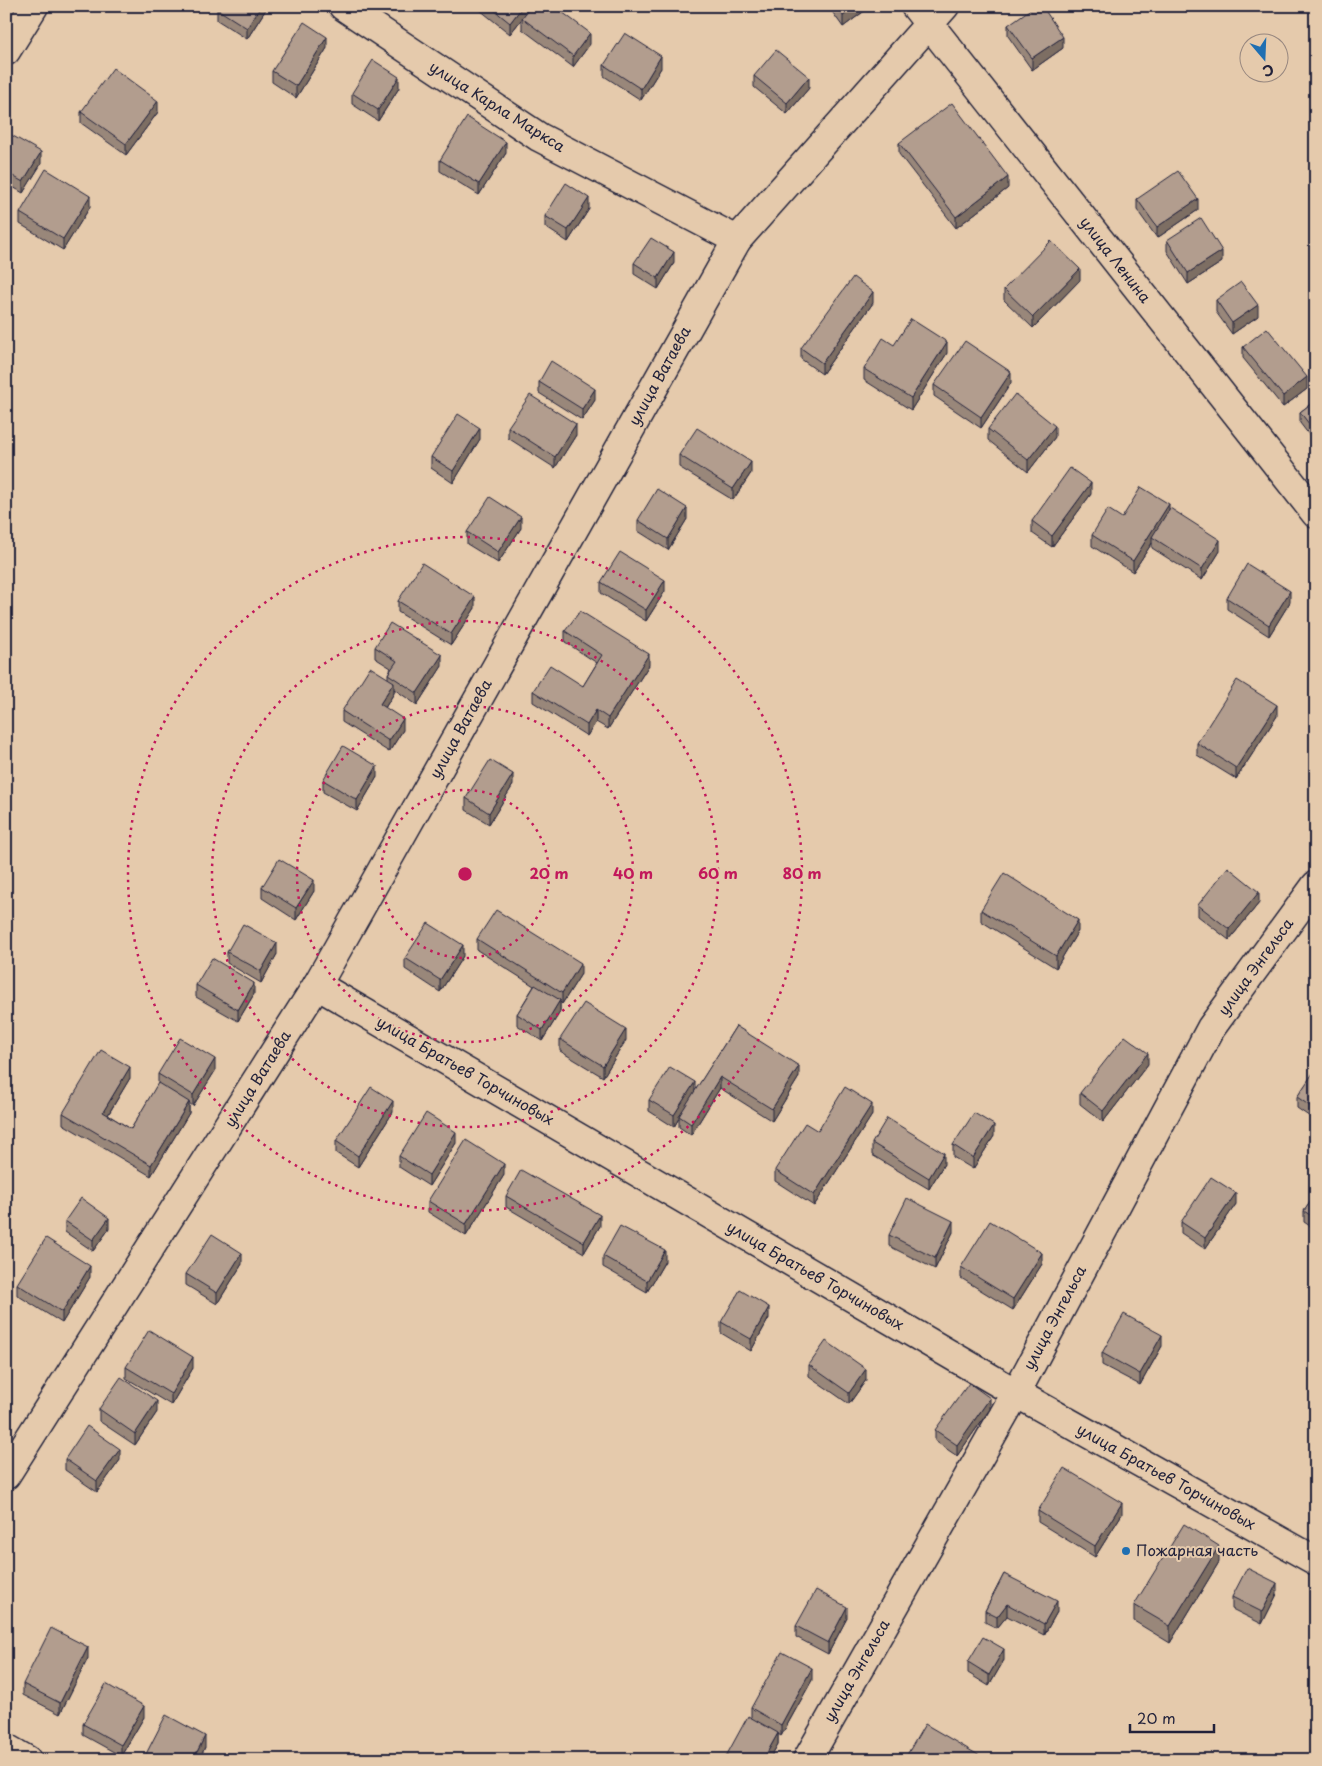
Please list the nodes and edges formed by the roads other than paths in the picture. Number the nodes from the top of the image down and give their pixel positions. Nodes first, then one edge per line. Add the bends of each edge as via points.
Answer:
1 (34, 6) edge
2 (343, 6) edge
3 (930, 12) edge
4 (6, 51) edge
5 (737, 240) junction
6 (1316, 514) edge
7 (1316, 885) edge
8 (317, 985) junction
9 (1016, 1393) junction
10 (6, 1474) edge
11 (1316, 1561) edge
12 (6, 1748) edge
13 (27, 1760) edge
14 (806, 1760) edge

1 - 4 street
2 - 5 street, улица Карла Маркса via 538,137
3 - 5 street, улица Ватаева
3 - 6 street, улица Ленина
5 - 8 street, улица Ватаева
7 - 9 street, улица Энгельса via 1211,1028
8 - 9 street, улица Братьев Торчиновых
8 - 10 street, улица Ватаева
9 - 11 street, улица Братьев Торчиновых
9 - 14 street, улица Энгельса
12 - 13 street

